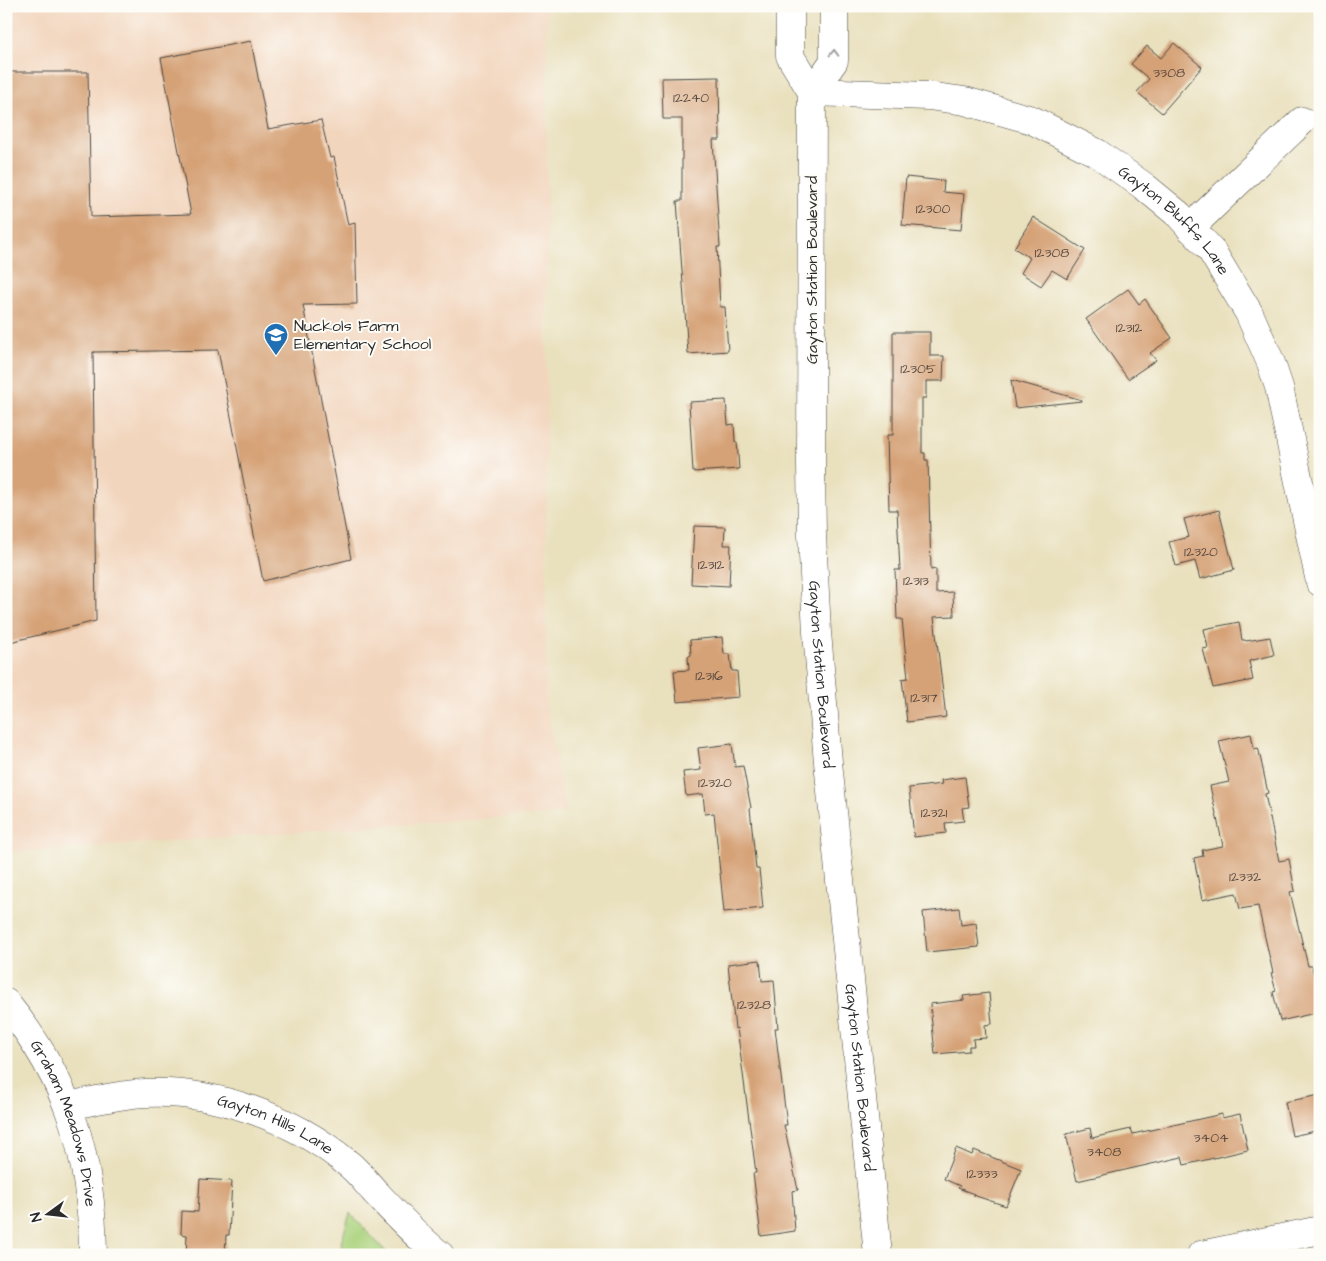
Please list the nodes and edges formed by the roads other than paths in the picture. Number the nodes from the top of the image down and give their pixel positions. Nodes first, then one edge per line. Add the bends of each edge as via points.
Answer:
1 (790, 6) edge
2 (834, 6) edge
3 (812, 92) junction
4 (1302, 121) dead end
5 (1190, 228) junction
6 (1320, 582) edge
7 (6, 1003) edge
8 (68, 1106) junction
9 (1320, 1230) edge
10 (93, 1255) edge
11 (440, 1255) edge
12 (878, 1255) edge
13 (1201, 1255) edge

1 - 3 street via 790,56
3 -> 2 street via 834,61
3 - 5 street, Gayton Bluffs Lane via 928,96 965,101 1032,120 1097,153 1145,187
3 - 12 street, Gayton Station Boulevard via 811,463 817,632
4 - 5 street
5 - 6 street, Gayton Bluffs Lane via 1211,250 1249,313 1272,363
7 - 8 street, Graham Meadows Drive via 33,1039
8 - 10 street, Graham Meadows Drive via 80,1142
8 - 11 street, Gayton Hills Lane via 148,1092 227,1102 264,1114 311,1137 347,1162 418,1237
9 - 13 street

